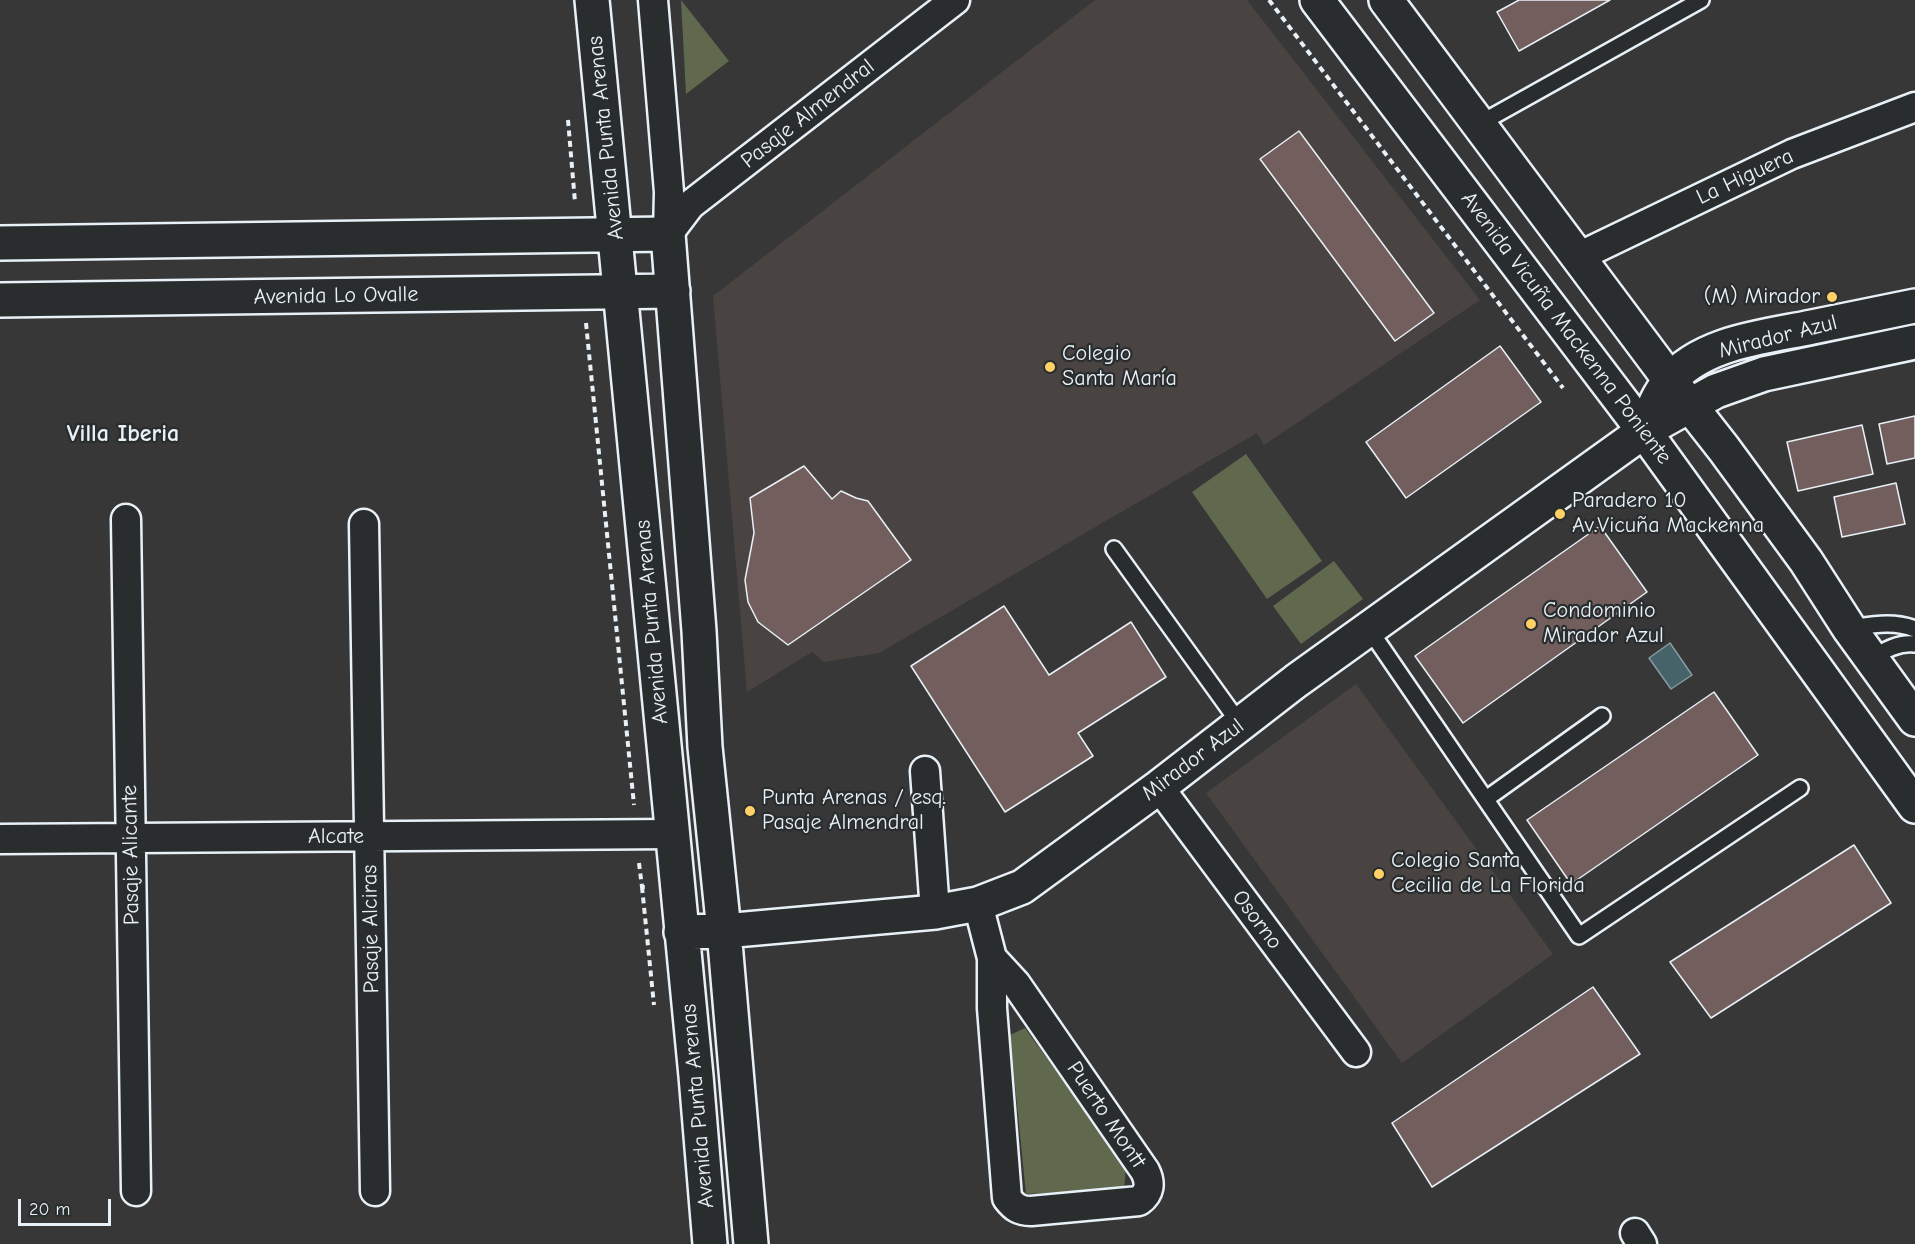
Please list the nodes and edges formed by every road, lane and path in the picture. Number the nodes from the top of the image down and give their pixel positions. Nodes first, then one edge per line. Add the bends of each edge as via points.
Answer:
1 (592, 0) edge
2 (653, 0) edge
3 (954, 0) edge
4 (1269, 0) edge
5 (1317, 0) edge
6 (1386, 0) edge
7 (1701, 0) edge
8 (1915, 107) edge
9 (1479, 124) junction
10 (615, 234) junction
11 (668, 234) junction
12 (0, 243) edge
13 (1578, 257) junction
14 (673, 291) junction
15 (621, 293) junction
16 (0, 300) edge
17 (1915, 306) edge
18 (1915, 342) edge
19 (1670, 380) junction
20 (1563, 388) dead end
21 (1690, 405) junction
22 (1644, 431) junction
23 (126, 519) dead end
24 (364, 524) dead end
25 (1114, 549) dead end
26 (1849, 628) junction
27 (1369, 629) junction
28 (1915, 629) edge
29 (1915, 644) edge
30 (1871, 659) junction
31 (1602, 716) dead end
32 (1915, 719) edge
33 (1240, 724) junction
34 (925, 771) dead end
35 (1159, 787) junction
36 (1800, 788) dead end
37 (1486, 799) junction
38 (1915, 806) edge
39 (672, 834) junction
40 (369, 836) junction
41 (131, 838) junction
42 (0, 839) edge
43 (978, 904) junction
44 (935, 912) junction
45 (724, 930) junction
46 (681, 932) junction
47 (992, 958) junction
48 (1356, 1053) dead end
49 (136, 1191) dead end
50 (375, 1191) dead end
51 (710, 1244) edge
52 (751, 1244) edge

1 - 10 main road, Avenida Punta Arenas
2 - 11 street, Avenida Punta Arenas via 669,192
3 - 11 street, Pasaje Almendral via 690,205
4 - 20 path
5 - 22 main road, Avenida Vicuña Mackenna Poniente
6 - 9 main road
7 - 9 lane
8 - 13 street, La Higuera via 1792,154
9 - 13 main road
10 - 11 main road
10 - 12 main road
10 - 15 main road, Avenida Punta Arenas
11 - 14 main road, Avenida Punta Arenas
13 - 19 main road
14 - 15 main road, Avenida Lo Ovalle
14 - 45 main road, Avenida Punta Arenas via 705,747
15 - 16 main road, Avenida Lo Ovalle
15 - 39 main road, Avenida Punta Arenas
17 - 19 main road, Mirador Azul via 1732,344 1703,356
18 - 21 main road, Mirador Azul via 1764,374
19 - 21 main road
19 - 22 main road, Mirador Azul
21 - 22 main road, Mirador Azul
21 - 26 main road via 1806,561
22 - 27 main road, Mirador Azul
22 - 38 main road, Avenida Vicuña Mackenna Poniente
23 - 41 street, Pasaje Alicante
24 - 40 street, Pasaje Alciras
25 - 33 lane
26 - 28 lane via 1887,623
26 - 30 main road
27 - 33 main road, Mirador Azul
27 - 37 lane
29 - 30 lane via 1887,649
30 - 32 main road
31 - 37 lane
33 - 35 main road, Mirador Azul
34 - 44 street
35 - 43 main road, Mirador Azul via 1022,886
35 - 48 street, Osorno
36 - 37 lane via 1579,936
39 - 40 street, Alcate
39 - 46 main road, Avenida Punta Arenas
40 - 41 street, Alcate
40 - 50 street, Pasaje Alciras
41 - 42 street, Alcate
41 - 49 street, Pasaje Alicante
43 - 44 main road, Mirador Azul
43 - 47 street, Puerto Montt
44 - 45 main road, Mirador Azul
45 - 46 main road, Mirador Azul
45 - 52 main road, Avenida Punta Arenas
46 - 51 main road, Avenida Punta Arenas
47 - 47 street, Puerto Montt via 992,1008 1007,1198 1021,1211 1139,1201 1150,1185 1145,1171 1016,984

